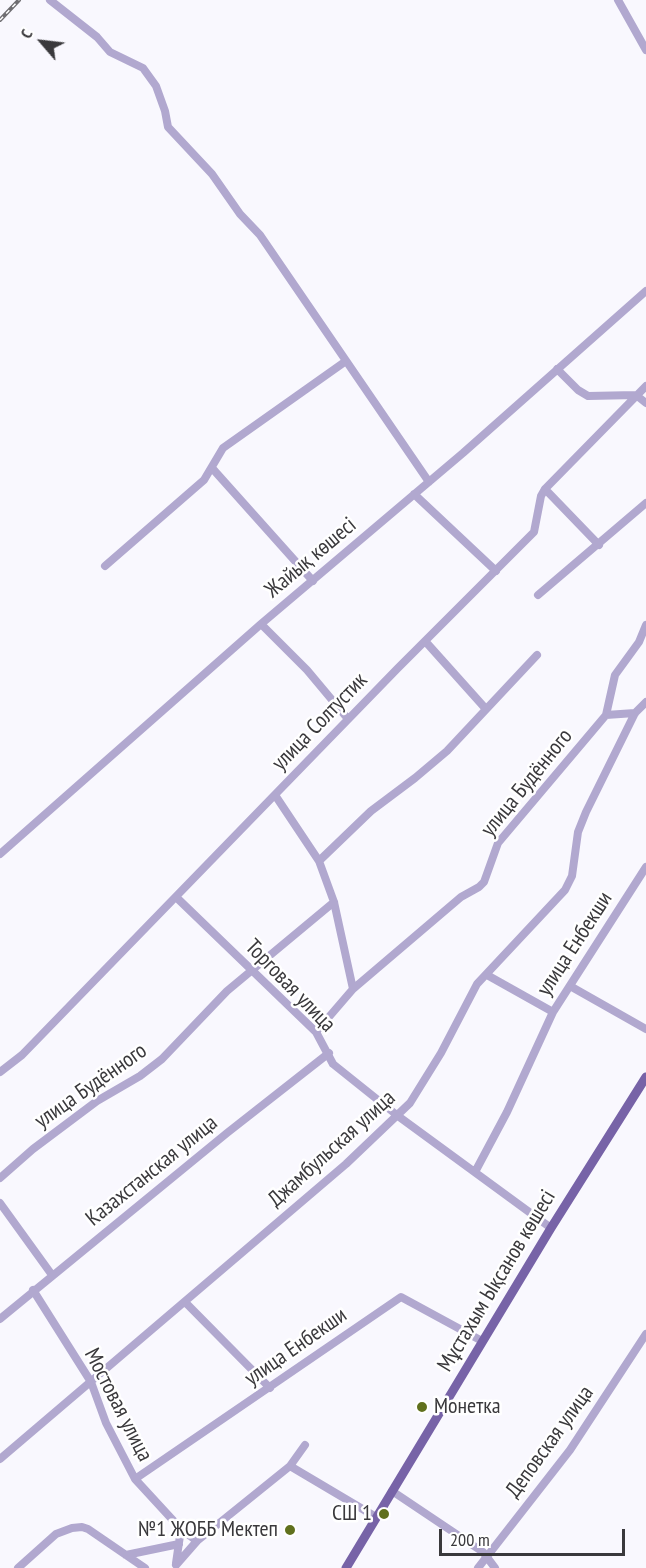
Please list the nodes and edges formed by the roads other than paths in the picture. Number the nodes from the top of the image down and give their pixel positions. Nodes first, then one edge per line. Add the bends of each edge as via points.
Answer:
1 (50, 0) edge
2 (618, 0) edge
3 (646, 50) edge
4 (646, 291) edge
5 (346, 361) junction
6 (557, 369) junction
7 (646, 387) edge
8 (636, 395) junction
9 (646, 404) edge
10 (212, 468) junction
11 (429, 482) junction
12 (545, 489) junction
13 (414, 494) junction
14 (646, 502) edge
15 (599, 545) junction
16 (105, 566) dead end
17 (496, 571) junction
18 (313, 581) junction
19 (538, 595) dead end
20 (261, 624) junction
21 (646, 625) edge
22 (425, 640) junction
23 (537, 655) dead end
24 (646, 702) edge
25 (485, 708) junction
26 (635, 713) junction
27 (606, 715) junction
28 (348, 718) junction
29 (274, 795) junction
30 (0, 854) edge
31 (319, 861) junction
32 (646, 867) edge
33 (176, 897) junction
34 (334, 902) junction
35 (251, 970) junction
36 (487, 975) junction
37 (570, 986) junction
38 (353, 988) junction
39 (553, 1012) junction
40 (646, 1029) edge
41 (316, 1032) junction
42 (329, 1053) junction
43 (0, 1072) edge
44 (646, 1077) edge
45 (398, 1116) junction
46 (475, 1172) junction
47 (0, 1178) edge
48 (0, 1203) edge
49 (551, 1228) junction
50 (52, 1275) junction
51 (33, 1290) junction
52 (185, 1302) junction
53 (0, 1319) edge
54 (646, 1334) edge
55 (482, 1341) junction
56 (91, 1382) junction
57 (270, 1388) junction
58 (305, 1445) dead end
59 (1, 1456) edge
60 (290, 1466) junction
61 (135, 1479) junction
62 (392, 1491) junction
63 (376, 1517) junction
64 (181, 1529) junction
65 (197, 1541) junction
66 (179, 1544) junction
67 (126, 1555) junction
68 (488, 1557) junction
69 (175, 1566) edge
70 (18, 1568) edge
71 (145, 1568) edge
72 (346, 1568) edge
73 (478, 1568) edge
74 (495, 1568) edge

1 - 5 street via 110,52 143,68 156,86 168,127 212,174 260,235
2 - 3 street
4 - 6 street, Жайық көшесі
5 - 10 street via 224,448
5 - 11 street
6 - 8 street via 588,396
6 - 11 street, Жайық көшесі
7 - 8 street, улица Солтустик
8 - 9 street
8 - 12 street, улица Солтустик
10 - 16 street via 204,480
10 - 18 street
11 - 13 street, Жайық көшесі
12 - 15 street
12 - 17 street, улица Солтустик via 534,532
13 - 17 street
13 - 18 street, Жайық көшесі
14 - 15 street
15 - 19 street
17 - 22 street, улица Солтустик
18 - 20 street, Жайық көшесі
20 - 28 street
20 - 30 street, Жайық көшесі
21 - 27 street, улица Будённого via 639,642 615,675
22 - 25 street
22 - 28 street, улица Солтустик
23 - 25 street
24 - 26 street, Джамбульская улица
25 - 31 street via 447,751 371,811
26 - 27 street
26 - 36 street, Джамбульская улица via 578,832 572,876 565,890
27 - 38 street, улица Будённого via 498,843 484,882
28 - 29 street, улица Солтустик
29 - 31 street
29 - 33 street, улица Солтустик
31 - 34 street
32 - 37 street, улица Енбекши
33 - 35 street, Торговая улица
33 - 43 street, улица Солтустик via 22,1055
34 - 35 street, улица Будённого
34 - 38 street
35 - 41 street, Торговая улица
35 - 47 street, улица Будённого via 162,1059 97,1101
36 - 39 street
36 - 45 street, Джамбульская улица via 477,984 441,1053
37 - 39 street, улица Енбекши
37 - 40 street
38 - 41 street, улица Будённого
39 - 46 street, улица Енбекши
41 - 42 street, Торговая улица
42 - 45 street, Торговая улица via 333,1064
42 - 50 street, Казахстанская улица
44 - 49 main road, Мұстахым Ықсанов көшесі
45 - 46 street, Торговая улица
45 - 52 street, Джамбульская улица
46 - 49 street, Торговая улица
48 - 50 street
49 - 55 main road, Мұстахым Ықсанов көшесі
50 - 51 street, Казахстанская улица
51 - 53 street, Казахстанская улица
51 - 56 street, Мостовая улица
52 - 56 street, Джамбульская улица
52 - 57 street
54 - 68 street, Деповская улица via 570,1450
55 - 57 street, улица Енбекши via 401,1297
55 - 62 main road, Мұстахым Ықсанов көшесі
56 - 59 street, Джамбульская улица
56 - 61 street, Мостовая улица via 106,1424
57 - 61 street, улица Енбекши
58 - 60 street
60 - 63 street
60 - 65 street
61 - 64 street, Мостовая улица
62 - 63 main road, Мұстахым Ықсанов көшесі
62 - 68 street
63 - 72 main road, Мұстахым Ықсанов көшесі
64 - 65 street, Мостовая улица
64 - 66 street
65 - 69 street
66 - 67 street
66 - 69 street
67 - 70 street via 88,1529 72,1528 56,1534
67 - 71 street
68 - 73 street, Деповская улица
68 - 74 street

